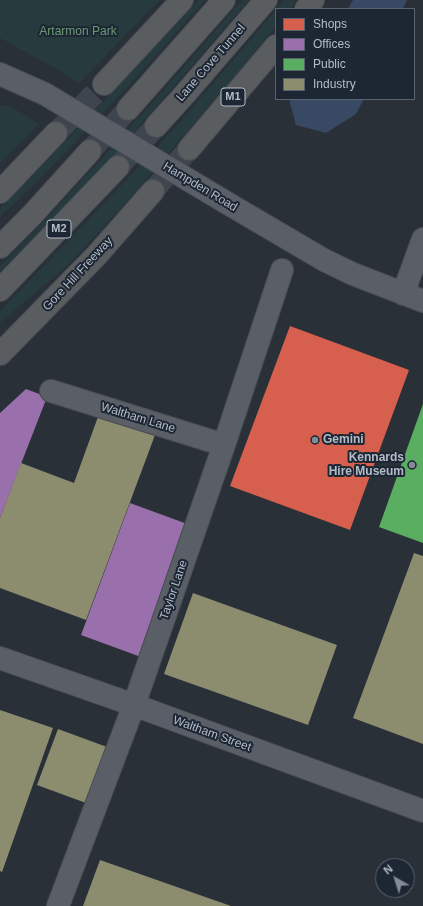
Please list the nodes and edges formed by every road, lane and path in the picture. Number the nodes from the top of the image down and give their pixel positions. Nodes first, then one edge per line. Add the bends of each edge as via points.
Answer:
1 (182, 0) edge
2 (224, 0) edge
3 (266, 0) edge
4 (313, 0) edge
5 (307, 8) edge
6 (275, 47) edge
7 (0, 74) edge
8 (104, 84) tunnel mouth
9 (128, 109) tunnel mouth
10 (156, 126) tunnel mouth
11 (56, 133) tunnel mouth
12 (190, 149) tunnel mouth
13 (90, 151) tunnel mouth
14 (118, 167) tunnel mouth
15 (154, 191) tunnel mouth
16 (0, 192) edge
17 (32, 215) junction
18 (423, 238) edge
19 (0, 242) edge
20 (0, 247) edge
21 (282, 270) dead end
22 (0, 290) edge
23 (413, 297) edge
24 (55, 298) junction
25 (0, 344) edge
26 (0, 354) edge
27 (51, 391) dead end
28 (224, 445) junction
29 (0, 658) edge
30 (134, 705) junction
31 (423, 811) edge
32 (58, 906) edge

1 - 8 highway
2 - 9 highway
3 - 10 highway, Lane Cove Tunnel
4 - 5 highway
6 - 12 highway, M1
7 - 23 street, Hampden Road, bridge via 45,94 324,260
11 - 16 highway
13 - 17 highway, M2
14 - 22 highway, M2
15 - 24 highway, Gore Hill Freeway
17 - 19 highway
17 - 20 highway, M2
18 - 23 street
21 - 28 street, Taylor Lane
24 - 25 highway
24 - 26 highway, Gore Hill Freeway
27 - 28 street, Waltham Lane
28 - 30 street, Taylor Lane
29 - 30 street, Waltham Street
30 - 31 street, Waltham Street
30 - 32 street, Taylor Lane

